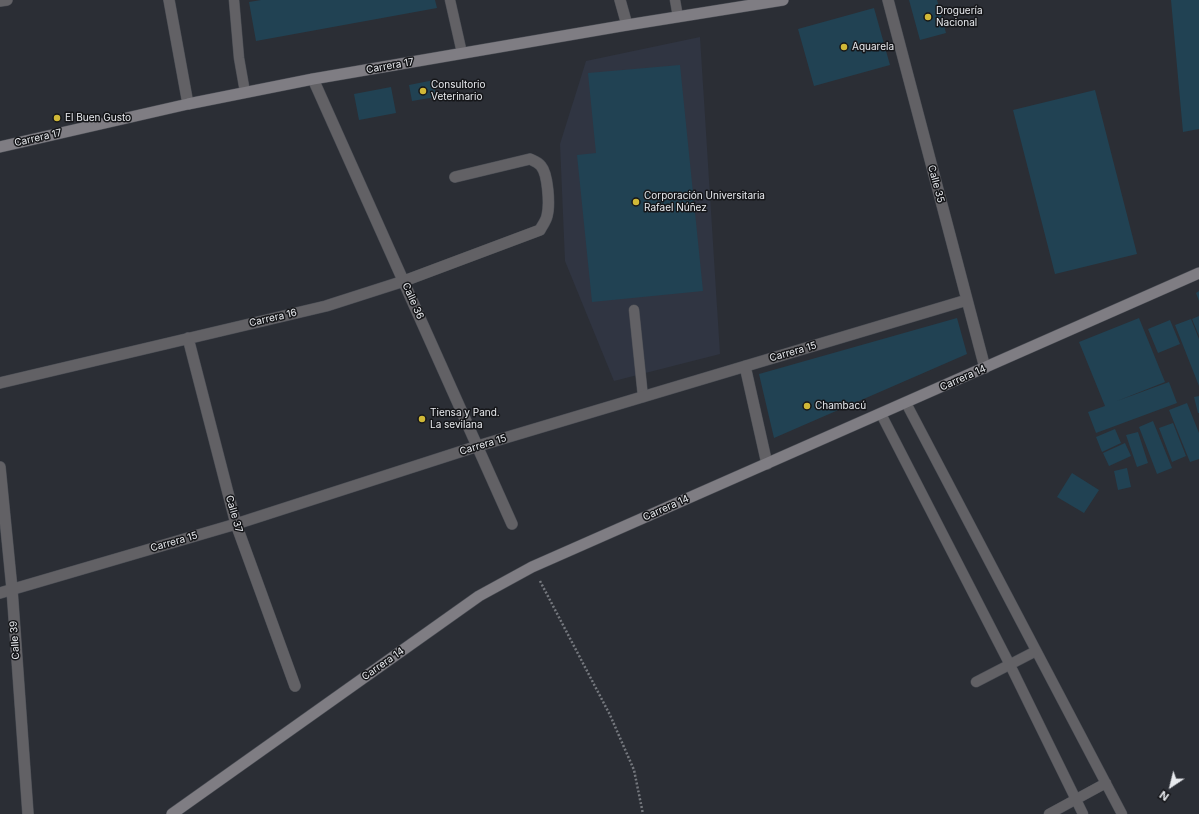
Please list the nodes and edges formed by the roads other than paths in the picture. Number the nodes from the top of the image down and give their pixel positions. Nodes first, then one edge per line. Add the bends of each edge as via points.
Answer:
1 (7, 0) edge
2 (169, 0) edge
3 (234, 0) edge
4 (450, 0) edge
5 (620, 0) edge
6 (676, 0) edge
7 (783, 0) edge
8 (888, 0) edge
9 (0, 1) edge
10 (678, 17) junction
11 (627, 25) junction
12 (462, 53) junction
13 (313, 78) junction
14 (245, 92) junction
15 (188, 104) junction
16 (0, 147) edge
17 (455, 176) dead end
18 (1199, 273) edge
19 (404, 281) junction
20 (967, 300) junction
21 (634, 310) dead end
22 (188, 338) junction
23 (745, 366) junction
24 (985, 368) junction
25 (0, 383) edge
26 (643, 397) junction
27 (906, 403) junction
28 (881, 414) junction
29 (478, 446) junction
30 (766, 464) junction
31 (0, 467) edge
32 (236, 524) junction
33 (512, 524) dead end
34 (12, 589) junction
35 (0, 593) edge
36 (1036, 651) junction
37 (1010, 665) junction
38 (976, 682) dead end
39 (295, 686) dead end
40 (1106, 784) junction
41 (1075, 799) junction
42 (28, 814) edge
43 (172, 814) edge
44 (1049, 814) edge
45 (1083, 814) edge
46 (1122, 814) edge

1 - 9 street
2 - 15 street
3 - 14 lane
4 - 12 lane
5 - 11 street
6 - 10 lane
7 - 10 main road, Carrera 17
8 - 20 street, Calle 35
10 - 11 main road, Carrera 17
11 - 12 main road, Carrera 17
12 - 13 main road, Carrera 17
13 - 14 main road, Carrera 17
13 - 19 street, Calle 36
14 - 15 main road, Carrera 17
15 - 16 main road, Carrera 17
17 - 19 street, Carrera 16 via 530,159 541,165 545,172 547,216 540,230
18 - 24 main road, Carrera 14
19 - 22 street, Carrera 16 via 326,306
19 - 29 street, Calle 36
20 - 23 street, Carrera 15
20 - 24 street, Calle 35
21 - 26 lane
22 - 25 street, Carrera 16
22 - 32 street, Calle 37
23 - 26 street, Carrera 15
23 - 30 street
24 - 27 main road, Carrera 14
26 - 29 street, Carrera 15
27 - 28 main road, Carrera 14
27 - 36 lane
28 - 30 main road, Carrera 14
28 - 37 lane
29 - 32 street, Carrera 15
29 - 33 street, Calle 36
30 - 43 main road, Carrera 14 via 532,568 479,596
31 - 34 street, Calle 39
32 - 34 street, Carrera 15
32 - 39 street, Calle 37
34 - 35 street, Carrera 15
34 - 42 street, Calle 39
36 - 37 lane
36 - 40 lane
37 - 38 lane
37 - 41 lane
40 - 41 lane
40 - 46 lane
41 - 44 lane
41 - 45 lane

